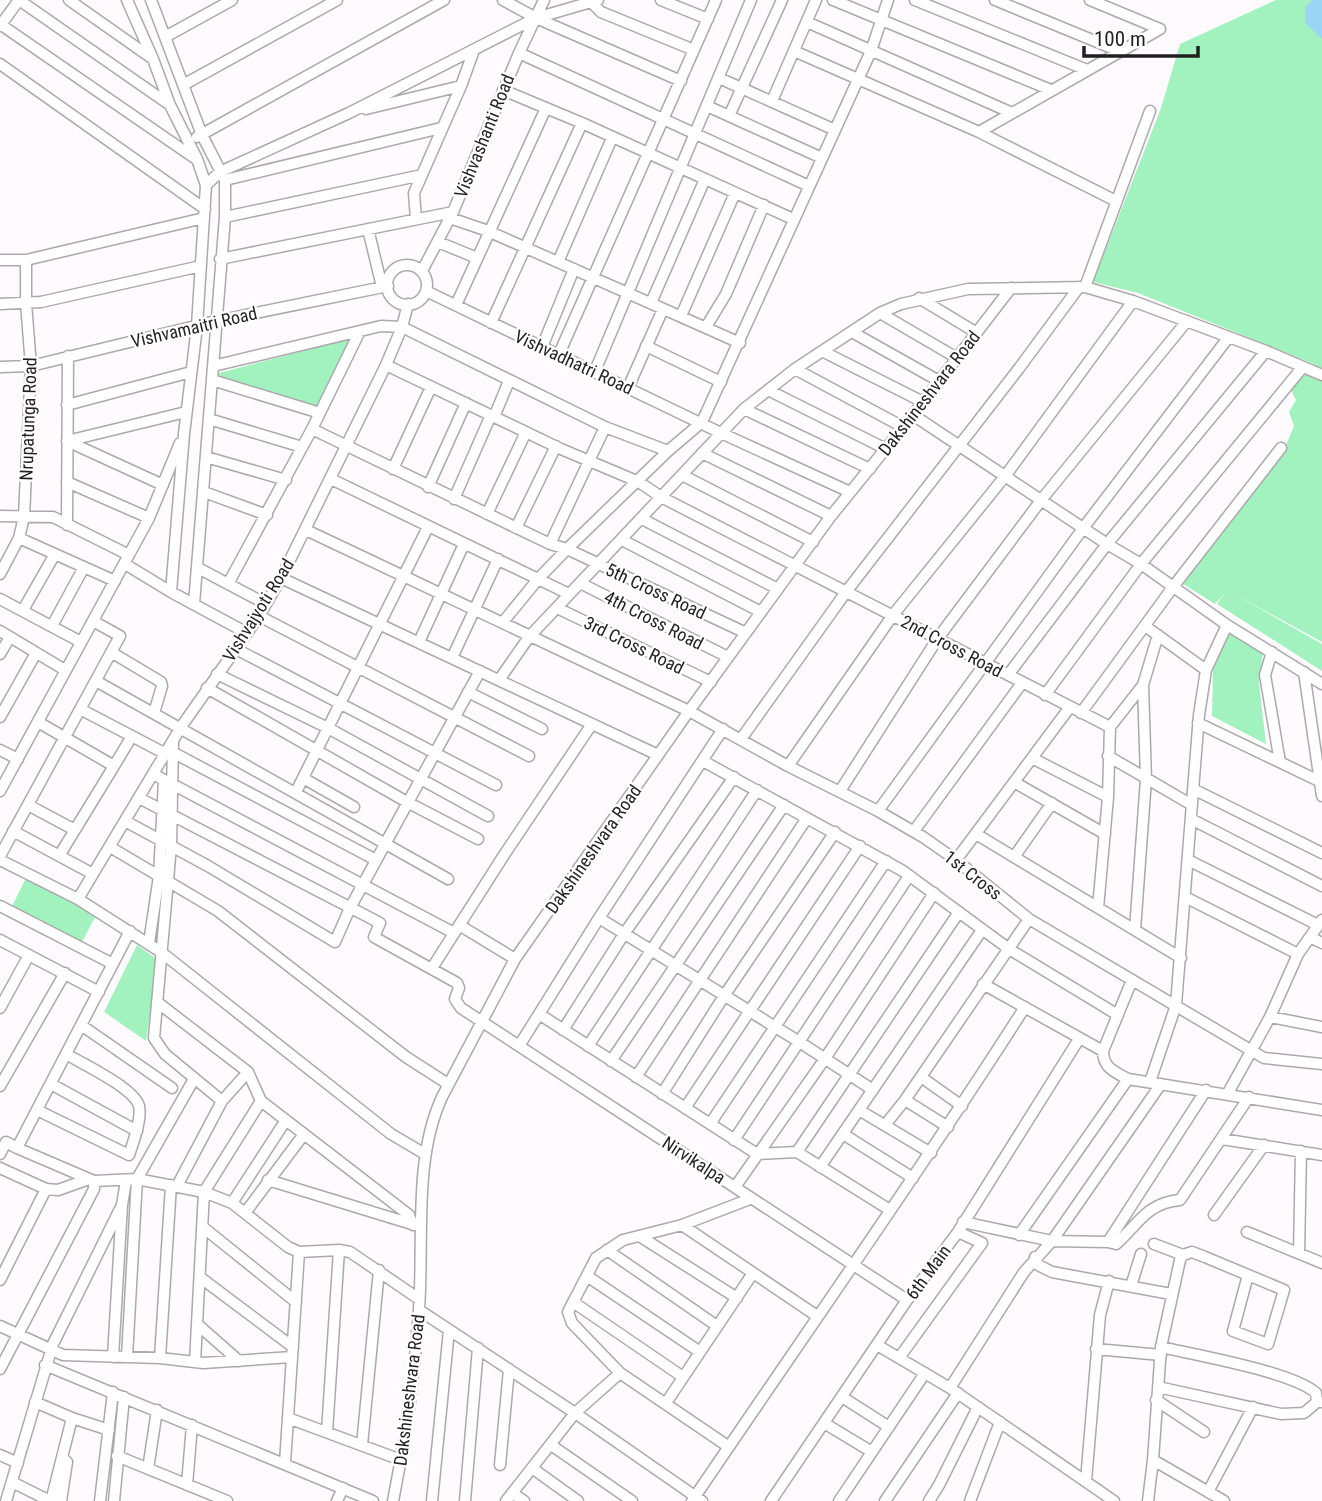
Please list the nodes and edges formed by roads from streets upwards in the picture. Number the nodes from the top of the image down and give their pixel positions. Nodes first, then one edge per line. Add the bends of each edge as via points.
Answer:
1 (19, 0) edge
2 (69, 0) edge
3 (118, 0) edge
4 (151, 0) edge
5 (232, 0) edge
6 (337, 0) edge
7 (444, 0) edge
8 (503, 0) edge
9 (544, 0) edge
10 (661, 0) edge
11 (716, 0) edge
12 (751, 0) edge
13 (782, 0) edge
14 (816, 0) edge
15 (834, 0) edge
16 (888, 0) edge
17 (915, 0) edge
18 (995, 0) edge
19 (1090, 0) edge
20 (594, 1) edge
21 (129, 5) edge
22 (536, 18) junction
23 (708, 19) junction
24 (880, 21) junction
25 (807, 22) junction
26 (0, 25) edge
27 (165, 37) junction
28 (474, 50) junction
29 (694, 50) junction
30 (794, 51) junction
31 (871, 51) junction
32 (1119, 51) junction
33 (519, 53) junction
34 (153, 59) junction
35 (0, 64) edge
36 (1087, 69) junction
37 (719, 78) junction
38 (858, 79) junction
39 (681, 80) junction
40 (183, 85) junction
41 (461, 86) junction
42 (741, 88) junction
43 (503, 90) junction
44 (1051, 90) junction
45 (772, 101) junction
46 (170, 105) junction
47 (707, 106) junction
48 (547, 108) junction
49 (1150, 111) dead end
50 (349, 113) junction
51 (1012, 113) junction
52 (729, 116) junction
53 (663, 119) junction
54 (582, 123) junction
55 (441, 128) junction
56 (835, 130) junction
57 (979, 132) junction
58 (695, 134) junction
59 (202, 135) junction
60 (612, 138) junction
61 (188, 142) junction
62 (649, 154) junction
63 (822, 158) junction
64 (197, 159) junction
65 (680, 169) junction
66 (422, 175) junction
67 (223, 176) junction
68 (705, 180) junction
69 (206, 185) junction
70 (809, 186) junction
71 (735, 193) junction
72 (1116, 201) junction
73 (764, 205) junction
74 (205, 213) junction
75 (452, 215) junction
76 (225, 217) junction
77 (416, 219) junction
78 (793, 219) junction
79 (368, 229) junction
80 (488, 231) junction
81 (438, 242) junction
82 (526, 248) junction
83 (477, 258) junction
84 (0, 260) edge
85 (26, 260) junction
86 (220, 260) junction
87 (558, 262) junction
88 (201, 265) junction
89 (574, 269) junction
90 (422, 271) junction
91 (593, 277) junction
92 (385, 287) junction
93 (1082, 287) junction
94 (1011, 288) junction
95 (426, 291) junction
96 (628, 293) junction
97 (919, 298) junction
98 (1133, 300) junction
99 (26, 303) junction
100 (651, 303) junction
101 (0, 304) edge
102 (408, 304) junction
103 (456, 305) junction
104 (663, 309) junction
105 (880, 313) junction
106 (681, 316) junction
107 (216, 321) junction
108 (1187, 321) junction
109 (491, 323) junction
110 (197, 326) junction
111 (402, 327) junction
112 (706, 327) junction
113 (360, 331) junction
114 (852, 332) junction
115 (976, 333) junction
116 (1228, 338) junction
117 (740, 343) junction
118 (646, 346) junction
119 (542, 347) junction
120 (822, 351) junction
121 (1266, 351) junction
122 (559, 354) junction
123 (68, 356) junction
124 (957, 358) junction
125 (32, 366) junction
126 (213, 366) junction
127 (386, 366) junction
128 (0, 367) edge
129 (1302, 368) junction
130 (795, 369) junction
131 (595, 371) junction
132 (191, 372) junction
133 (1322, 375) edge
134 (212, 380) junction
135 (509, 381) junction
136 (939, 381) junction
137 (721, 382) junction
138 (431, 387) junction
139 (628, 388) junction
140 (768, 390) junction
141 (923, 402) junction
142 (466, 403) junction
143 (68, 405) junction
144 (744, 409) junction
145 (186, 412) junction
146 (320, 413) junction
147 (914, 415) junction
148 (493, 416) junction
149 (209, 419) junction
150 (702, 422) junction
151 (605, 427) junction
152 (904, 427) junction
153 (312, 429) junction
154 (526, 432) junction
155 (721, 433) junction
156 (184, 434) junction
157 (67, 441) junction
158 (960, 444) junction
159 (347, 446) junction
160 (556, 446) junction
161 (302, 447) junction
162 (1281, 448) dead end
163 (886, 449) junction
164 (668, 452) junction
165 (702, 453) junction
166 (206, 457) junction
167 (589, 461) junction
168 (393, 469) junction
169 (870, 469) junction
170 (682, 475) junction
171 (1006, 475) junction
172 (331, 479) junction
173 (286, 480) junction
174 (67, 482) junction
175 (639, 482) junction
176 (163, 485) junction
177 (428, 487) junction
178 (204, 492) junction
179 (850, 492) junction
180 (661, 497) junction
181 (454, 499) junction
182 (1042, 499) junction
183 (487, 514) junction
184 (268, 515) junction
185 (0, 516) edge
186 (24, 516) junction
187 (831, 516) junction
188 (149, 519) junction
189 (642, 519) junction
190 (67, 524) junction
191 (428, 527) junction
192 (1084, 527) junction
193 (516, 528) junction
194 (306, 530) junction
195 (19, 538) junction
196 (622, 540) junction
197 (813, 542) junction
198 (464, 544) junction
199 (550, 544) junction
200 (1107, 544) junction
201 (567, 549) junction
202 (55, 554) junction
203 (127, 559) junction
204 (498, 559) junction
205 (597, 564) junction
206 (1141, 564) junction
207 (794, 565) junction
208 (84, 567) junction
209 (198, 568) junction
210 (0, 574) edge
211 (404, 577) junction
212 (281, 578) junction
213 (538, 578) junction
214 (115, 581) junction
215 (228, 583) junction
216 (580, 583) junction
217 (1174, 587) junction
218 (778, 589) junction
219 (171, 592) junction
220 (846, 592) junction
221 (441, 594) junction
222 (569, 594) junction
223 (0, 598) edge
224 (194, 604) junction
225 (266, 604) junction
226 (557, 608) junction
227 (473, 609) junction
228 (23, 610) junction
229 (761, 612) junction
230 (893, 615) junction
231 (259, 616) junction
232 (93, 621) junction
233 (503, 622) junction
234 (381, 625) junction
235 (1227, 625) junction
236 (52, 626) junction
237 (1145, 626) junction
238 (0, 631) edge
239 (247, 633) junction
240 (746, 633) junction
241 (1158, 635) junction
242 (528, 636) junction
243 (10, 637) junction
244 (938, 638) junction
245 (81, 642) junction
246 (419, 642) junction
247 (236, 649) junction
248 (111, 652) junction
249 (1272, 652) junction
250 (36, 653) junction
251 (0, 654) edge
252 (728, 657) junction
253 (453, 658) junction
254 (984, 664) junction
255 (360, 667) junction
256 (65, 670) junction
257 (1206, 670) junction
258 (480, 671) junction
259 (1304, 672) junction
260 (217, 674) junction
261 (1007, 676) junction
262 (499, 680) junction
263 (96, 681) junction
264 (711, 682) junction
265 (1022, 683) junction
266 (1322, 684) edge
267 (1143, 685) junction
268 (207, 688) junction
269 (468, 692) junction
270 (1045, 695) junction
271 (340, 705) junction
272 (1070, 708) junction
273 (80, 709) junction
274 (689, 711) junction
275 (154, 713) junction
276 (1081, 713) junction
277 (454, 716) junction
278 (0, 717) edge
279 (38, 722) junction
280 (592, 723) junction
281 (1198, 723) junction
282 (181, 727) junction
283 (1110, 727) junction
284 (328, 728) junction
285 (542, 729) dead end
286 (723, 730) junction
287 (132, 736) junction
288 (65, 738) junction
289 (741, 740) junction
290 (0, 750) edge
291 (318, 750) junction
292 (435, 753) junction
293 (170, 754) junction
294 (658, 755) junction
295 (529, 756) dead end
296 (1108, 756) junction
297 (1032, 758) junction
298 (18, 760) junction
299 (703, 761) junction
300 (1280, 762) junction
301 (114, 765) junction
302 (788, 766) junction
303 (153, 774) junction
304 (734, 777) junction
305 (303, 778) junction
306 (421, 778) junction
307 (1146, 779) junction
308 (1320, 781) junction
309 (1014, 782) junction
310 (169, 783) junction
311 (496, 785) dead end
312 (1194, 789) junction
313 (0, 790) edge
314 (757, 790) junction
315 (840, 791) junction
316 (296, 792) junction
317 (1322, 796) edge
318 (1108, 797) junction
319 (139, 798) junction
320 (407, 802) junction
321 (1052, 803) junction
322 (28, 805) junction
323 (784, 805) junction
324 (1192, 805) junction
325 (354, 807) dead end
326 (878, 811) junction
327 (168, 814) junction
328 (488, 816) dead end
329 (807, 818) junction
330 (1191, 819) junction
331 (125, 821) junction
332 (75, 830) junction
333 (13, 831) junction
334 (914, 831) junction
335 (835, 832) junction
336 (976, 834) junction
337 (1105, 834) junction
338 (478, 839) dead end
339 (161, 841) junction
340 (385, 843) junction
341 (110, 846) junction
342 (171, 846) junction
343 (860, 846) junction
344 (1322, 853) edge
345 (59, 856) junction
346 (1014, 857) junction
347 (0, 858) edge
348 (376, 860) junction
349 (956, 860) junction
350 (1188, 860) junction
351 (886, 862) junction
352 (93, 874) junction
353 (159, 876) junction
354 (909, 876) junction
355 (448, 878) dead end
356 (169, 882) junction
357 (363, 883) junction
358 (1322, 886) edge
359 (934, 893) junction
360 (1185, 897) junction
361 (78, 899) junction
362 (0, 906) edge
363 (350, 908) junction
364 (1098, 908) junction
365 (959, 912) junction
366 (599, 918) junction
367 (1028, 919) junction
368 (1320, 922) edge
369 (457, 929) junction
370 (982, 929) junction
371 (1135, 930) junction
372 (131, 931) junction
373 (624, 934) junction
374 (1310, 937) junction
375 (0, 940) edge
376 (149, 943) junction
377 (1322, 943) edge
378 (1009, 949) junction
379 (651, 950) junction
380 (162, 952) junction
381 (29, 954) junction
382 (1298, 954) junction
383 (1181, 958) junction
384 (515, 959) junction
385 (113, 964) junction
386 (676, 965) junction
387 (432, 968) junction
388 (65, 973) junction
389 (699, 979) junction
390 (1132, 980) junction
391 (983, 984) junction
392 (99, 992) junction
393 (4, 993) edge
394 (724, 996) junction
395 (157, 1002) junction
396 (1176, 1005) junction
397 (1026, 1007) junction
398 (0, 1008) edge
399 (750, 1012) junction
400 (539, 1014) junction
401 (1118, 1015) junction
402 (1270, 1017) junction
403 (481, 1021) junction
404 (81, 1025) junction
405 (775, 1027) junction
406 (1322, 1027) edge
407 (563, 1030) junction
408 (1079, 1039) junction
409 (798, 1041) junction
410 (519, 1046) junction
411 (588, 1046) junction
412 (1251, 1049) junction
413 (1103, 1051) junction
414 (66, 1054) junction
415 (824, 1060) junction
416 (611, 1061) junction
417 (1322, 1064) edge
418 (248, 1072) junction
419 (848, 1074) junction
420 (636, 1077) junction
421 (921, 1077) junction
422 (194, 1079) junction
423 (1128, 1079) junction
424 (1150, 1082) junction
425 (51, 1084) junction
426 (449, 1084) junction
427 (1161, 1084) junction
428 (0, 1086) edge
429 (172, 1088) dead end
430 (873, 1090) junction
431 (1206, 1090) junction
432 (1228, 1093) junction
433 (662, 1094) junction
434 (1249, 1097) junction
435 (905, 1100) junction
436 (222, 1101) junction
437 (261, 1101) junction
438 (962, 1106) junction
439 (685, 1108) junction
440 (37, 1110) junction
441 (859, 1110) junction
442 (1322, 1110) edge
443 (286, 1120) junction
444 (710, 1125) junction
445 (885, 1125) junction
446 (948, 1127) junction
447 (137, 1131) junction
448 (304, 1134) junction
449 (843, 1135) junction
450 (1222, 1139) junction
451 (3, 1140) edge
452 (734, 1140) junction
453 (1264, 1145) junction
454 (17, 1147) junction
455 (1301, 1151) junction
456 (797, 1152) junction
457 (931, 1153) junction
458 (0, 1154) edge
459 (425, 1154) junction
460 (757, 1154) junction
461 (1322, 1155) edge
462 (820, 1167) junction
463 (0, 1168) edge
464 (913, 1178) junction
465 (92, 1180) junction
466 (131, 1180) junction
467 (268, 1181) junction
468 (174, 1186) junction
469 (735, 1187) junction
470 (46, 1189) junction
471 (204, 1192) junction
472 (750, 1199) junction
473 (232, 1203) junction
474 (122, 1205) junction
475 (890, 1210) junction
476 (245, 1213) junction
477 (1214, 1215) dead end
478 (682, 1225) junction
479 (418, 1226) junction
480 (960, 1227) junction
481 (204, 1228) junction
482 (1247, 1232) dead end
483 (1019, 1236) junction
484 (641, 1237) junction
485 (1052, 1241) junction
486 (1108, 1242) junction
487 (1154, 1244) dead end
488 (339, 1250) junction
489 (607, 1250) junction
490 (299, 1252) junction
491 (1299, 1253) junction
492 (1141, 1254) dead end
493 (1183, 1255) junction
494 (1035, 1258) junction
495 (1322, 1263) edge
496 (852, 1264) junction
497 (379, 1270) junction
498 (753, 1273) junction
499 (1248, 1275) junction
500 (587, 1276) junction
501 (201, 1278) junction
502 (0, 1280) edge
503 (1108, 1281) junction
504 (1131, 1286) junction
505 (1171, 1294) junction
506 (737, 1298) junction
507 (907, 1300) junction
508 (296, 1301) junction
509 (573, 1302) junction
510 (419, 1305) junction
511 (817, 1316) junction
512 (197, 1324) junction
513 (0, 1326) edge
514 (717, 1326) junction
515 (449, 1330) junction
516 (16, 1334) junction
517 (877, 1345) junction
518 (478, 1349) junction
519 (1096, 1349) junction
520 (51, 1350) junction
521 (1161, 1351) junction
522 (293, 1352) junction
523 (700, 1352) junction
524 (113, 1357) junction
525 (127, 1357) junction
526 (160, 1358) junction
527 (899, 1358) junction
528 (239, 1361) junction
529 (195, 1362) junction
530 (45, 1364) junction
531 (0, 1369) edge
532 (509, 1369) junction
533 (620, 1373) junction
534 (925, 1373) junction
535 (684, 1377) junction
536 (1158, 1387) junction
537 (954, 1390) junction
538 (113, 1392) junction
539 (124, 1397) junction
540 (842, 1397) junction
541 (1157, 1400) junction
542 (35, 1402) junction
543 (1319, 1402) edge
544 (666, 1403) junction
545 (978, 1407) junction
546 (1252, 1407) junction
547 (157, 1410) junction
548 (575, 1413) junction
549 (72, 1418) junction
550 (288, 1418) junction
551 (1000, 1422) junction
552 (824, 1423) junction
553 (192, 1425) junction
554 (889, 1427) junction
555 (108, 1430) junction
556 (327, 1432) junction
557 (1204, 1432) dead end
558 (362, 1445) junction
559 (551, 1445) junction
560 (729, 1447) junction
561 (872, 1452) junction
562 (0, 1455) edge
563 (117, 1457) junction
564 (63, 1458) junction
565 (401, 1460) junction
566 (1153, 1460) junction
567 (18, 1463) junction
568 (285, 1463) junction
569 (500, 1465) dead end
570 (532, 1468) junction
571 (148, 1469) junction
572 (1086, 1481) junction
573 (12, 1482) junction
574 (187, 1485) junction
575 (343, 1488) junction
576 (1208, 1492) junction
577 (509, 1497) edge
578 (696, 1499) edge
579 (6, 1501) edge
580 (51, 1501) edge
581 (61, 1501) edge
582 (100, 1501) edge
583 (114, 1501) edge
584 (227, 1501) edge
585 (337, 1501) edge
586 (373, 1501) edge
587 (393, 1501) edge
588 (432, 1501) edge
589 (465, 1501) edge
590 (524, 1501) edge
591 (578, 1501) edge
592 (632, 1501) edge
593 (771, 1501) edge
594 (839, 1501) edge
595 (885, 1501) edge
596 (929, 1501) edge
597 (970, 1501) edge
598 (1114, 1501) edge
599 (1148, 1501) edge
600 (1224, 1501) edge

1 - 26 street
1 - 46 street
2 - 34 street
3 - 21 street
4 - 27 street
5 - 27 street
6 - 40 street
7 - 59 street
8 - 22 street
9 - 22 street, Vishvashanti Road
10 - 23 street
11 - 23 street
12 - 37 street
13 - 42 street
14 - 25 street
15 - 24 street
16 - 24 street
17 - 36 street
18 - 32 street
19 - 32 street via 1160,29
20 - 22 street
20 - 29 street via 601,12
21 - 34 street
22 - 28 street
22 - 33 street, Vishvashanti Road
22 - 39 street
23 - 29 street
24 - 31 street
24 - 44 street
25 - 30 street
25 - 31 street
26 - 64 street
27 - 40 street
28 - 41 street
28 - 50 street
29 - 39 street
30 - 38 street
30 - 45 street
31 - 38 street
31 - 51 street
32 - 36 street
33 - 43 street, Vishvashanti Road
33 - 53 street
34 - 46 street
35 - 74 street
36 - 44 street
37 - 42 street
37 - 47 street
38 - 56 street
38 - 57 street
39 - 53 street
40 - 59 street
41 - 50 street
41 - 55 street
42 - 45 street
42 - 52 street
43 - 48 street
43 - 75 street, Vishvashanti Road
44 - 51 street
45 - 56 street
46 - 61 street
47 - 52 street
47 - 58 street
48 - 54 street
48 - 80 street
49 - 72 street
50 - 67 street
51 - 57 street
52 - 63 street
53 - 58 street
53 - 62 street
54 - 60 street
54 - 82 street
55 - 66 street
55 - 67 street
56 - 63 street
57 - 72 street
58 - 65 street
58 - 70 street
59 - 61 street
59 - 67 street
60 - 62 street
60 - 87 street
61 - 64 street
62 - 65 street
62 - 91 street
63 - 70 street
64 - 69 street
65 - 68 street
65 - 96 street
66 - 76 street
66 - 77 street via 414,193
67 - 69 street
67 - 76 street
68 - 71 street
68 - 100 street
69 - 74 street
70 - 78 street
71 - 73 street
71 - 106 street
72 - 93 street
73 - 78 street
73 - 112 street via 726,295
74 - 85 street
74 - 88 street
75 - 77 street
75 - 80 street
75 - 81 street, Vishvashanti Road
76 - 86 street
77 - 79 street
78 - 117 street
79 - 86 street
79 - 92 street
80 - 82 street
80 - 83 street
81 - 83 street
81 - 90 street, Vishvashanti Road
82 - 87 street
82 - 109 street
83 - 103 street
84 - 85 street
85 - 99 street, Nrupatunga Road
86 - 107 street
87 - 89 street
88 - 99 street
88 - 110 street
89 - 91 street
89 - 119 street
90 - 92 street via 410,265 397,268
90 - 95 street
91 - 96 street
91 - 122 street
92 - 102 street via 396,301
92 - 107 street, Vishvamaitri Road
93 - 94 street
93 - 98 street
93 - 158 street
94 - 97 street via 968,289
94 - 115 street, Dakshineshvara Road
95 - 102 street via 420,300
95 - 103 street, Vishvadhatri Road
96 - 100 street
96 - 131 street
97 - 105 street
97 - 115 street
98 - 108 street
98 - 171 street
99 - 101 street
99 - 125 street, Nrupatunga Road
100 - 104 street
102 - 111 street, Vishvajyoti Road
103 - 109 street, Vishvadhatri Road
104 - 106 street
104 - 118 street
105 - 114 street
105 - 124 street
106 - 112 street
107 - 110 street, Vishvamaitri Road
107 - 126 street
108 - 116 street
108 - 182 street
109 - 119 street, Vishvadhatri Road
110 - 123 street, Vishvamaitri Road
110 - 132 street
111 - 113 street
111 - 127 street, Vishvajyoti Road
111 - 135 street
112 - 117 street
113 - 126 street
113 - 146 street
114 - 120 street
114 - 136 street
115 - 124 street, Dakshineshvara Road
116 - 121 street
116 - 192 street
117 - 137 street
118 - 137 street
118 - 139 street
119 - 122 street, Vishvadhatri Road
120 - 130 street
120 - 141 street
121 - 129 street
121 - 200 street
122 - 131 street, Vishvadhatri Road
123 - 125 street, Vishvamaitri Road
123 - 143 street
124 - 136 street, Dakshineshvara Road
125 - 128 street, Vishvamaitri Road
125 - 186 street, Nrupatunga Road
126 - 134 street
127 - 138 street, 2nd Cross Road
127 - 159 street, Vishvajyoti Road
129 - 133 street
129 - 206 street
130 - 140 street
130 - 152 street
131 - 139 street, Vishvadhatri Road
132 - 143 street
132 - 145 street
134 - 146 street
134 - 149 street
135 - 148 street
135 - 151 street
136 - 141 street, Dakshineshvara Road
137 - 150 street
138 - 142 street, 2nd Cross Road
138 - 168 street
139 - 150 street, Vishvadhatri Road
140 - 144 street
140 - 163 street
141 - 147 street, Dakshineshvara Road
142 - 148 street, 2nd Cross Road
142 - 177 street
143 - 157 street
144 - 155 street
144 - 169 street
145 - 156 street
145 - 157 street
146 - 153 street
147 - 152 street, Dakshineshvara Road
147 - 158 street
148 - 154 street, 2nd Cross Road
148 - 181 street
149 - 161 street
149 - 166 street
150 - 155 street, Vishvadhatri Road
150 - 164 street
151 - 164 street
151 - 167 street
152 - 163 street, Dakshineshvara Road
153 - 159 street, 5th Cross Road
153 - 161 street
154 - 160 street, 2nd Cross Road
154 - 183 street
155 - 165 street
155 - 179 street, Vishvadhatri Road
156 - 176 street
156 - 219 street
157 - 174 street
157 - 176 street
158 - 171 street
158 - 220 street
159 - 168 street, 5th Cross Road
159 - 172 street, Vishvajyoti Road
160 - 167 street, 2nd Cross Road
160 - 193 street
161 - 173 street
162 - 217 street
163 - 169 street, Dakshineshvara Road
164 - 175 street
165 - 170 street
165 - 187 street
166 - 173 street
166 - 178 street
167 - 175 street, 2nd Cross Road
167 - 199 street
168 - 177 street, 5th Cross Road
169 - 179 street, Dakshineshvara Road
170 - 180 street
170 - 197 street
171 - 182 street
171 - 230 street
172 - 191 street
172 - 194 street, Vishvajyoti Road
173 - 184 street
174 - 188 street
174 - 190 street
175 - 180 street, 2nd Cross Road
175 - 201 street
176 - 188 street
177 - 181 street, 5th Cross Road
178 - 184 street
178 - 209 street
179 - 187 street, Dakshineshvara Road
180 - 189 street
180 - 207 street, 2nd Cross Road
181 - 183 street, 5th Cross Road
182 - 192 street
182 - 244 street
183 - 193 street, 5th Cross Road
184 - 215 street
185 - 186 street
186 - 190 street via 53,517
186 - 195 street, Nrupatunga Road
187 - 197 street, Dakshineshvara Road
188 - 203 street
189 - 196 street
189 - 218 street
190 - 203 street
191 - 198 street
191 - 211 street
192 - 200 street
192 - 254 street
193 - 199 street, 5th Cross Road
194 - 211 street, 1st Cross
194 - 212 street, Vishvajyoti Road
195 - 202 street
195 - 210 street, Nrupatunga Road
196 - 205 street
196 - 229 street
197 - 207 street, Dakshineshvara Road
198 - 204 street
198 - 221 street
199 - 201 street, 5th Cross Road
200 - 206 street
200 - 261 street
201 - 205 street, 5th Cross Road
201 - 213 street
202 - 208 street
202 - 228 street
203 - 214 street
203 - 219 street
204 - 213 street
204 - 227 street
205 - 216 street
205 - 240 street, 5th Cross Road
206 - 217 street
206 - 270 street
207 - 218 street, Dakshineshvara Road
207 - 220 street, 2nd Cross Road
208 - 214 street
208 - 236 street
209 - 215 street
209 - 224 street
211 - 221 street, 1st Cross
211 - 234 street
212 - 225 street, Vishvajyoti Road
212 - 234 street
213 - 222 street
213 - 233 street
214 - 232 street
215 - 225 street
216 - 222 street
216 - 252 street, 4th Cross Road
217 - 235 street
217 - 237 street
218 - 229 street, Dakshineshvara Road
219 - 224 street
220 - 230 street, 2nd Cross Road
220 - 289 street
221 - 227 street, 1st Cross
221 - 246 street
222 - 226 street
223 - 228 street
224 - 239 street
225 - 231 street, Vishvajyoti Road
226 - 242 street
226 - 264 street, 3rd Cross Road
227 - 233 street, 1st Cross
227 - 253 street
228 - 236 street
229 - 240 street, Dakshineshvara Road
230 - 244 street, 2nd Cross Road
230 - 302 street
231 - 239 street, Vishvajyoti Road
231 - 255 street
232 - 245 street
232 - 248 street via 120,636
233 - 242 street, 1st Cross
234 - 246 street
234 - 255 street
235 - 249 street
235 - 257 street
236 - 245 street
237 - 241 street
237 - 276 street
238 - 243 street
239 - 247 street, Vishvajyoti Road
240 - 252 street, Dakshineshvara Road
241 - 257 street
241 - 267 street
242 - 262 street
242 - 274 street, 1st Cross
243 - 250 street
243 - 251 street
244 - 254 street, 2nd Cross Road
244 - 315 street
245 - 256 street
246 - 253 street
247 - 260 street, Vishvajyoti Road
247 - 271 street
248 - 263 street
248 - 275 street via 161,682
249 - 259 street
249 - 300 street via 1265,675
250 - 256 street
250 - 278 street
252 - 264 street, Dakshineshvara Road
253 - 258 street
254 - 261 street, 2nd Cross Road
254 - 326 street
255 - 271 street
255 - 277 street
256 - 279 street
257 - 281 street
258 - 262 street
258 - 269 street
259 - 266 street
259 - 308 street
260 - 268 street, Vishvajyoti Road
260 - 284 street
261 - 265 street, 2nd Cross Road
262 - 280 street
263 - 273 street
263 - 275 street
264 - 274 street, Dakshineshvara Road
265 - 270 street, 2nd Cross Road
265 - 334 street
267 - 283 street
267 - 307 street
268 - 282 street, Vishvajyoti Road
268 - 291 street
269 - 277 street
269 - 285 street
270 - 272 street, 2nd Cross Road
271 - 284 street
271 - 292 street
272 - 276 street, 2nd Cross Road
272 - 297 street
273 - 287 street
273 - 288 street
274 - 286 street, 1st Cross
274 - 294 street, Dakshineshvara Road
275 - 282 street
276 - 283 street, 2nd Cross Road
277 - 292 street
277 - 295 street
279 - 288 street
279 - 298 street
280 - 294 street
280 - 369 street
281 - 300 street
281 - 312 street
282 - 293 street, Vishvajyoti Road
282 - 316 street
283 - 296 street
284 - 291 street
284 - 306 street
286 - 289 street, 1st Cross
286 - 299 street
287 - 293 street
287 - 301 street
288 - 301 street
288 - 322 street
289 - 302 street, 1st Cross
290 - 298 street
291 - 305 street
291 - 320 street
292 - 306 street
292 - 311 street
293 - 303 street, Vishvajyoti Road
293 - 310 street
293 - 348 street
294 - 384 street, Dakshineshvara Road
296 - 307 street
296 - 318 street
297 - 309 street
297 - 318 street
298 - 313 street
299 - 304 street
299 - 366 street
300 - 308 street
301 - 332 street
302 - 315 street, 1st Cross
303 - 310 street
303 - 319 street, Vishvajyoti Road
304 - 314 street
304 - 373 street
305 - 316 street
305 - 325 street
306 - 320 street
306 - 328 street
307 - 324 street
307 - 371 street
308 - 317 street
309 - 321 street
309 - 336 street
310 - 327 street
310 - 357 street
312 - 324 street
312 - 344 street
314 - 323 street
314 - 379 street
315 - 326 street, 1st Cross
316 - 340 street
318 - 337 street
319 - 327 street
319 - 331 street, Vishvajyoti Road
320 - 338 street
320 - 340 street
321 - 337 street
321 - 346 street
322 - 332 street
322 - 333 street
323 - 329 street
323 - 386 street
324 - 330 street
326 - 334 street, 1st Cross
327 - 339 street
327 - 342 street
327 - 363 street
329 - 335 street
329 - 389 street
330 - 350 street
330 - 358 street
331 - 339 street
331 - 341 street, Vishvajyoti Road
332 - 345 street
333 - 345 street
333 - 347 street
334 - 349 street, 1st Cross
335 - 343 street
335 - 394 street
336 - 346 street
336 - 349 street
337 - 364 street
339 - 342 street
339 - 353 street
340 - 348 street
340 - 355 street
341 - 352 street, Vishvajyoti Road
341 - 353 street
342 - 356 street
342 - 363 street via 335,942
343 - 351 street
343 - 399 street
345 - 352 street
346 - 364 street
347 - 361 street
348 - 357 street
349 - 367 street, 1st Cross
350 - 360 street
350 - 368 street
351 - 354 street
351 - 405 street
352 - 361 street, Vishvajyoti Road
353 - 356 street
353 - 376 street
354 - 359 street
354 - 409 street
356 - 380 street
356 - 426 street via 218,911 406,1057
357 - 363 street
357 - 369 street
359 - 365 street
359 - 415 street
360 - 382 street
360 - 383 street
361 - 372 street
362 - 385 street
363 - 387 street via 380,923 374,937
364 - 371 street
365 - 370 street
365 - 419 street
366 - 373 street
366 - 400 street
367 - 378 street
367 - 390 street, 1st Cross
368 - 374 street
369 - 384 street
369 - 387 street
370 - 378 street
370 - 430 street
371 - 383 street
372 - 376 street
372 - 385 street
373 - 379 street
373 - 407 street
374 - 377 street
374 - 382 street
375 - 381 street
376 - 380 street
378 - 391 street
378 - 401 street
379 - 386 street
379 - 411 street
380 - 395 street
380 - 459 street via 391,1134
381 - 388 street
381 - 393 street
382 - 402 street
383 - 396 street
384 - 403 street, Dakshineshvara Road
385 - 392 street
386 - 389 street
386 - 416 street
387 - 403 street, Nirvikalpa via 457,983 457,1004
388 - 392 street
388 - 428 street
389 - 394 street
389 - 420 street
390 - 396 street, 1st Cross
390 - 401 street
391 - 397 street
391 - 421 street
392 - 404 street
393 - 398 street
394 - 399 street
394 - 433 street
395 - 418 street
395 - 422 street via 154,1038 165,1055
396 - 412 street, 1st Cross
396 - 424 street
397 - 408 street
397 - 438 street
399 - 405 street
399 - 439 street
400 - 407 street
400 - 410 street
401 - 413 street
402 - 406 street
402 - 412 street
403 - 410 street, Nirvikalpa
403 - 426 street, Dakshineshvara Road
404 - 414 street
404 - 429 street
405 - 409 street
405 - 444 street
407 - 411 street
408 - 413 street
408 - 480 street, 6th Main
409 - 415 street
409 - 452 street
410 - 469 street, Nirvikalpa
411 - 416 street
412 - 417 street, 1st Cross via 1264,1058
412 - 432 street
413 - 423 street via 1107,1067
414 - 425 street
414 - 447 street via 130,1092 139,1106
415 - 419 street
415 - 460 street
416 - 420 street
418 - 436 street
418 - 437 street
419 - 430 street
419 - 456 street
420 - 433 street
421 - 435 street
421 - 438 street
422 - 436 street
422 - 466 street
423 - 424 street
423 - 483 street
424 - 427 street
425 - 440 street
425 - 447 street
426 - 459 street, Dakshineshvara Road via 432,1119
427 - 431 street
427 - 485 street
430 - 441 street
431 - 432 street
431 - 486 street
432 - 434 street
433 - 439 street
434 - 442 street
434 - 450 street
435 - 445 street
435 - 446 street
436 - 468 street
437 - 443 street
437 - 471 street
438 - 446 street
439 - 444 street
440 - 447 street via 129,1155
440 - 454 street
441 - 445 street
441 - 449 street
443 - 448 street
443 - 473 street
444 - 452 street
445 - 457 street
446 - 457 street
448 - 467 street
448 - 479 street
449 - 462 street
449 - 464 street
450 - 453 street
450 - 486 street via 1180,1199 1153,1208 1116,1244
451 - 454 street
451 - 458 street
452 - 460 street
453 - 455 street
453 - 477 street
454 - 465 street
455 - 461 street
455 - 491 street
456 - 460 street
456 - 462 street
457 - 464 street
459 - 479 street, Dakshineshvara Road
460 - 469 street
462 - 475 street
463 - 470 street
464 - 475 street
465 - 466 street
465 - 470 street
465 - 516 street via 93,1189
466 - 468 street
466 - 474 street
466 - 525 street
467 - 476 street
467 - 479 street
468 - 471 street
468 - 526 street
469 - 472 street, Nirvikalpa
470 - 502 street
471 - 473 street
471 - 481 street
472 - 478 street
472 - 496 street, Nirvikalpa
473 - 476 street
474 - 520 street
474 - 524 street
475 - 496 street
476 - 490 street
478 - 484 street
478 - 498 street
479 - 510 street, Dakshineshvara Road
480 - 483 street
480 - 507 street, 6th Main
480 - 527 street via 982,1242
481 - 501 street
481 - 508 street
482 - 491 street
483 - 485 street
484 - 489 street via 623,1240
484 - 506 street
485 - 486 street
485 - 494 street
487 - 493 street
488 - 490 street
488 - 497 street
488 - 556 street
489 - 500 street via 596,1258
489 - 514 street
490 - 508 street
491 - 495 street
492 - 504 street
493 - 499 street via 1192,1252
493 - 505 street
494 - 503 street via 1043,1269
494 - 537 street
496 - 507 street, Nirvikalpa
496 - 511 street
497 - 510 street
497 - 558 street
498 - 506 street
498 - 511 street
499 - 499 street via 1283,1290 1268,1344 1233,1331
500 - 509 street
500 - 523 street
501 - 512 street
501 - 522 street
503 - 504 street
503 - 519 street
504 - 505 street
505 - 521 street
506 - 514 street
507 - 517 street, 6th Main
508 - 522 street
509 - 533 street via 568,1312 572,1323
509 - 535 street
510 - 515 street
510 - 565 street, Dakshineshvara Road
511 - 560 street
512 - 528 street
512 - 529 street
513 - 516 street
514 - 523 street
515 - 518 street
515 - 588 street
516 - 520 street
516 - 531 street
517 - 527 street
517 - 540 street, 6th Main
518 - 532 street
518 - 589 street
519 - 521 street
519 - 572 street
520 - 524 street via 63,1355
520 - 530 street
521 - 536 street
521 - 543 street via 1282,1376 1312,1389
522 - 528 street
522 - 550 street
523 - 535 street
524 - 525 street
525 - 526 street
526 - 529 street
527 - 534 street
528 - 529 street
530 - 538 street
530 - 542 street
532 - 548 street
532 - 569 street
533 - 544 street
533 - 548 street
534 - 537 street
534 - 554 street
535 - 544 street
536 - 541 street
536 - 546 street
537 - 545 street
537 - 595 street
538 - 539 street
538 - 555 street
539 - 547 street
539 - 563 street
540 - 552 street, 6th Main
540 - 554 street
541 - 557 street
541 - 566 street
542 - 549 street
542 - 567 street
543 - 546 street via 1298,1414
544 - 560 street
545 - 551 street
545 - 596 street
546 - 576 street
547 - 553 street
547 - 571 street
548 - 559 street
548 - 578 street
549 - 555 street
549 - 564 street
550 - 556 street
550 - 568 street
551 - 572 street
551 - 597 street
552 - 561 street
552 - 593 street, 6th Main
553 - 568 street
553 - 574 street
554 - 561 street
555 - 582 street
556 - 558 street
558 - 565 street
559 - 570 street
559 - 592 street
560 - 578 street
561 - 594 street
562 - 567 street
563 - 571 street
563 - 583 street
564 - 580 street
564 - 581 street
565 - 587 street, Dakshineshvara Road
566 - 576 street
566 - 599 street
567 - 573 street
568 - 575 street
570 - 577 street
570 - 591 street
571 - 574 street
572 - 598 street
573 - 579 street
573 - 580 street
574 - 584 street
575 - 585 street
575 - 586 street
576 - 600 street
577 - 590 street

